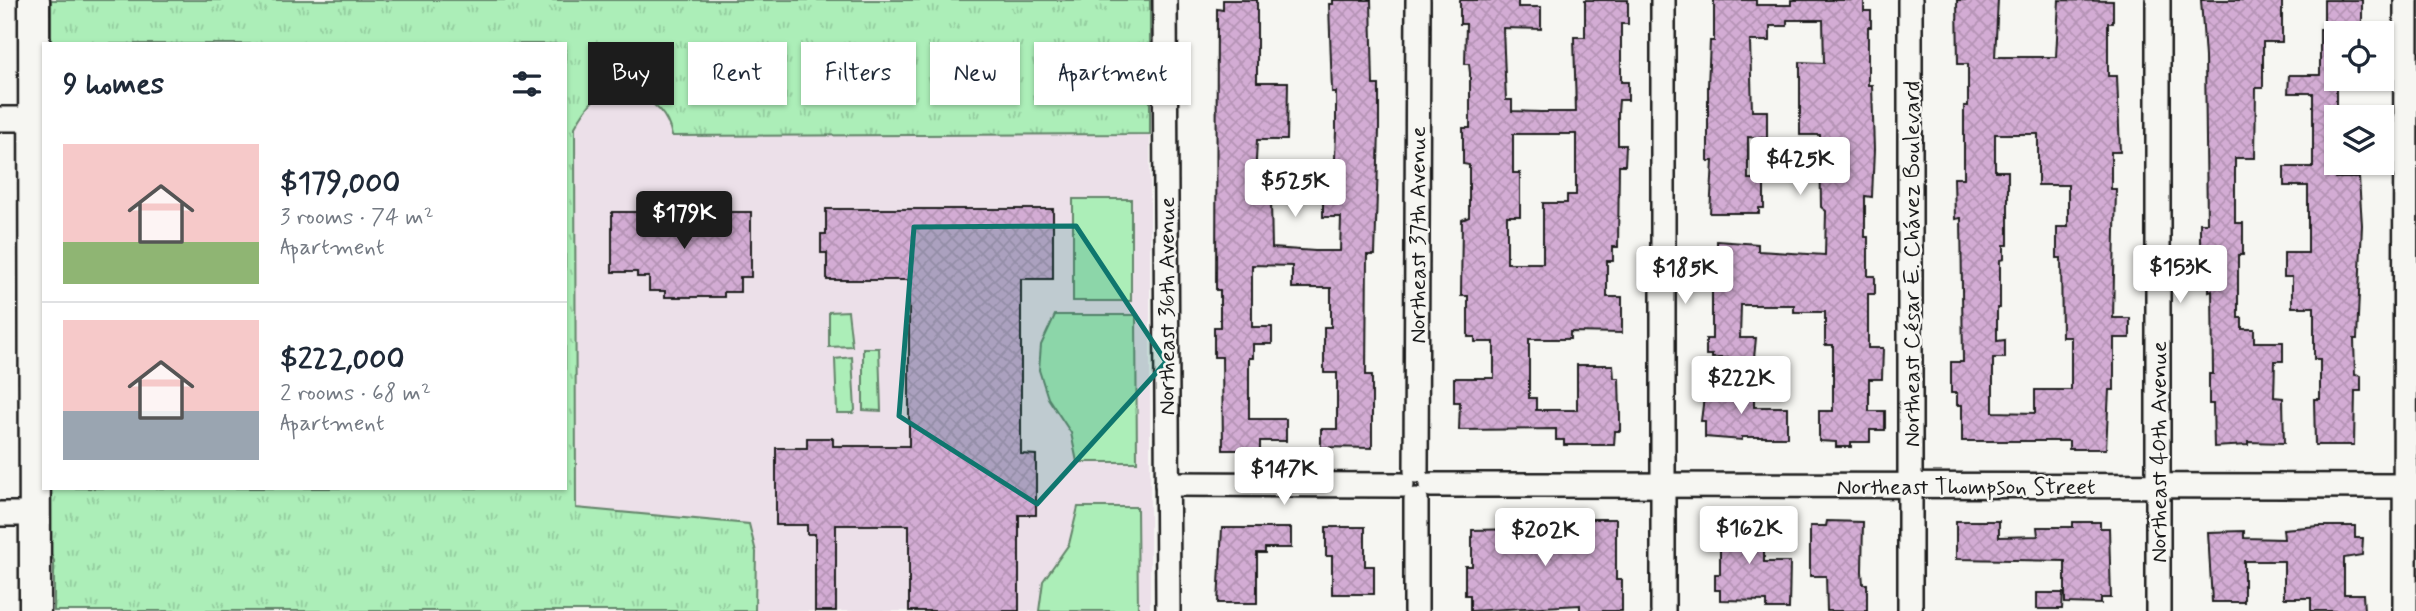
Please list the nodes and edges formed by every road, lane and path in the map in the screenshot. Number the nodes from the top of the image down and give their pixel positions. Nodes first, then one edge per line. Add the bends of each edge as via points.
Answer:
1 (34, 0) edge
2 (1165, 0) edge
3 (1418, 0) edge
4 (1663, 0) edge
5 (1910, 0) edge
6 (2158, 0) edge
7 (2406, 0) edge
8 (0, 119) edge
9 (34, 119) junction
10 (1167, 484) junction
11 (1416, 485) junction
12 (1664, 486) junction
13 (1911, 486) junction
14 (2158, 486) junction
15 (2411, 486) edge
16 (0, 514) edge
17 (35, 514) junction
18 (35, 611) edge
19 (1168, 611) edge
20 (1416, 611) edge
21 (1663, 611) edge
22 (1910, 611) edge
23 (2158, 611) edge
24 (2405, 611) edge

1 - 9 main road
2 - 10 street, Northeast 36th Avenue
3 - 11 street, Northeast 37th Avenue
4 - 12 street
5 - 13 street, Northeast César E. Chávez Boulevard
6 - 14 street, Northeast 40th Avenue
7 - 15 street
8 - 9 street
9 - 17 main road
10 - 11 street, Northeast Thompson Street
10 - 19 street, Northeast 36th Avenue
11 - 12 street, Northeast Thompson Street
11 - 20 street, Northeast 37th Avenue
12 - 13 street, Northeast Thompson Street
12 - 21 street
13 - 14 street, Northeast Thompson Street
13 - 22 street, Northeast César E. Chávez Boulevard
14 - 15 street, Northeast Thompson Street
14 - 23 street, Northeast 40th Avenue
15 - 24 street
16 - 17 street
17 - 18 main road

